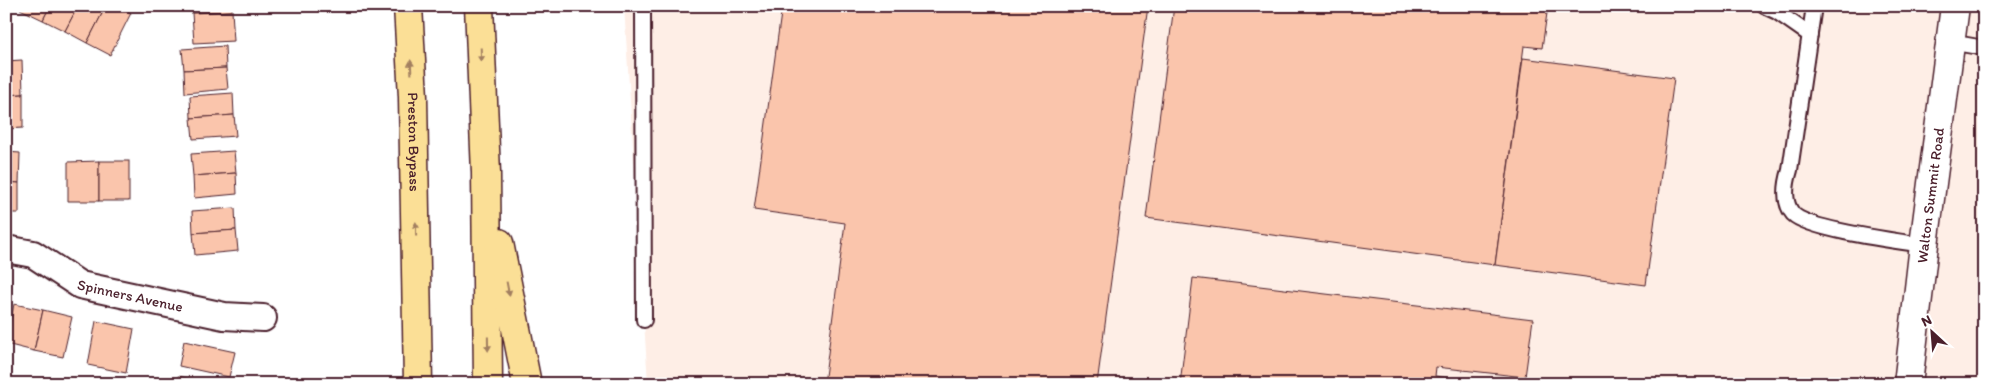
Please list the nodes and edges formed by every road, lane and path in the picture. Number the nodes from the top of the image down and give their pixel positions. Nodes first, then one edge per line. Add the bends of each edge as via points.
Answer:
1 (408, 6) edge
2 (479, 6) edge
3 (643, 6) edge
4 (1764, 6) edge
5 (1814, 6) edge
6 (1955, 6) edge
7 (1810, 35) junction
8 (1950, 42) junction
9 (1984, 48) edge
10 (486, 173) junction
11 (1924, 245) junction
12 (6, 249) edge
13 (417, 278) junction
14 (263, 318) dead end
15 (644, 320) dead end
16 (399, 384) edge
17 (418, 384) edge
18 (488, 384) edge
19 (527, 384) edge
20 (1908, 384) edge

13 -> 1 highway, Preston Bypass
2 -> 10 highway
3 - 15 lane
4 - 7 lane
5 - 7 lane
6 - 8 street, Walton Summit Road
7 - 11 lane via 1786,183 1788,204 1794,214 1811,224
8 - 9 lane
8 - 11 street, Walton Summit Road
10 -> 18 highway
10 -> 19 highway
11 - 20 street, Walton Summit Road
12 - 14 street, Spinners Avenue via 34,254 80,286 224,316
13 - 16 highway
13 - 17 highway

